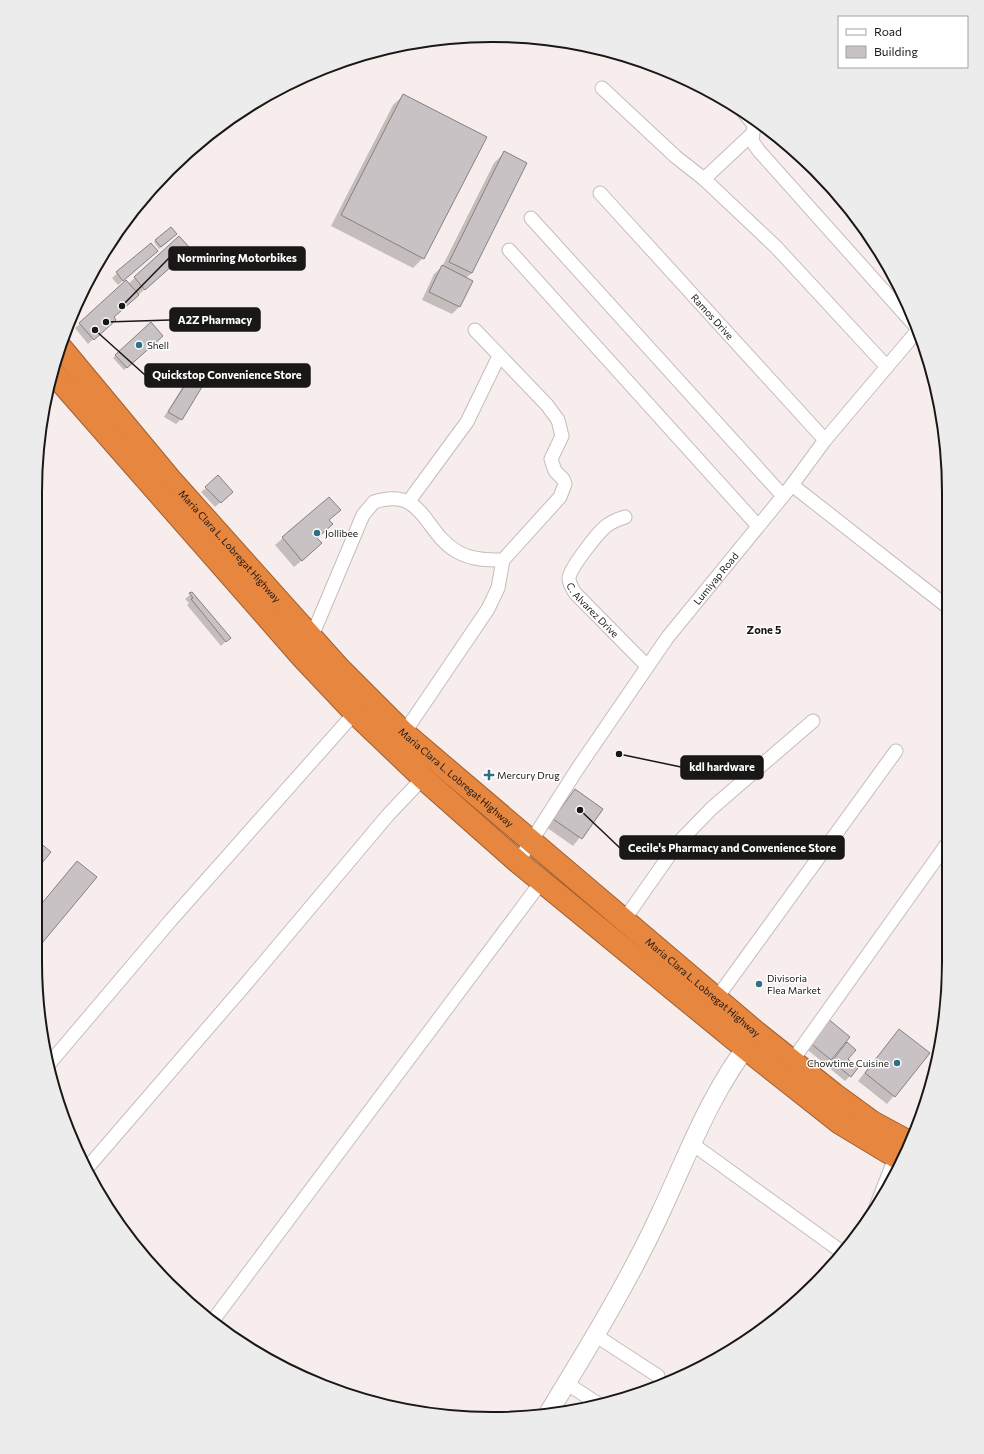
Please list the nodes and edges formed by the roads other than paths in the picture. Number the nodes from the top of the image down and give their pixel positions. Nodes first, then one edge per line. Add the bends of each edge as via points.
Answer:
1 (602, 88) dead end
2 (754, 126) edge
3 (752, 134) junction
4 (704, 178) junction
5 (600, 193) dead end
6 (531, 218) dead end
7 (509, 250) dead end
8 (907, 317) edge
9 (475, 330) dead end
10 (914, 335) edge
11 (64, 352) edge
12 (499, 356) junction
13 (887, 367) junction
14 (57, 377) edge
15 (825, 440) junction
16 (792, 485) junction
17 (783, 496) junction
18 (409, 501) junction
19 (625, 517) dead end
20 (758, 526) junction
21 (503, 560) junction
22 (942, 603) edge
23 (312, 636) junction
24 (647, 666) junction
25 (361, 706) junction
26 (813, 721) dead end
27 (404, 733) junction
28 (896, 751) dead end
29 (423, 778) junction
30 (532, 842) junction
31 (942, 851) edge
32 (518, 862) junction
33 (542, 881) junction
34 (624, 920) junction
35 (716, 998) junction
36 (751, 1041) junction
37 (53, 1059) edge
38 (792, 1061) junction
39 (691, 1143) junction
40 (901, 1149) edge
41 (901, 1150) edge
42 (90, 1164) edge
43 (838, 1249) edge
44 (215, 1317) edge
45 (595, 1335) junction
46 (658, 1376) dead end
47 (566, 1383) junction
48 (593, 1400) edge
49 (551, 1408) edge

1 - 4 street via 676,157
2 - 3 street
3 - 4 street
3 - 8 street via 754,145 759,151
4 - 13 street via 776,247
5 - 15 street, Ramos Drive
6 - 17 street
7 - 20 street
9 - 12 street
10 - 13 street, Lumiyap Road
11 - 23 highway, Maria Clara L. Lobregat Highway via 170,479
12 - 18 street via 467,422
12 - 21 street via 547,405 558,420 562,436 550,459 565,484 560,498
13 - 15 street, Lumiyap Road
14 - 25 highway, Maria Clara L. Lobregat Highway via 283,635
15 - 16 street, Lumiyap Road
16 - 17 street, Lumiyap Road
16 - 22 street
17 - 20 street, Lumiyap Road
18 - 21 street via 416,506 444,542 459,553 486,560
18 - 23 street via 380,500 369,506
19 - 24 street, C. Alvarez Drive via 604,528 572,570 570,586
20 - 24 street, Lumiyap Road
21 - 27 street via 498,588 488,609
23 - 25 highway, Maria Clara L. Lobregat Highway
24 - 30 street, Lumiyap Road
25 - 27 highway, Maria Clara L. Lobregat Highway
25 - 29 highway, Maria Clara L. Lobregat Highway
25 - 37 street via 171,920
26 - 34 street via 712,808 678,843
27 - 30 highway, Maria Clara L. Lobregat Highway
28 - 35 street
29 - 32 highway, Maria Clara L. Lobregat Highway
29 - 42 street via 388,815 245,986
30 - 32 street, Lumiyap Road
30 - 34 highway, Maria Clara L. Lobregat Highway
31 - 38 street
32 - 33 highway, Maria Clara L. Lobregat Highway
33 - 36 highway, Maria Clara L. Lobregat Highway
33 - 44 street
34 - 35 highway, Maria Clara L. Lobregat Highway
35 - 36 highway, Maria Clara L. Lobregat Highway
36 - 38 highway, Maria Clara L. Lobregat Highway
36 - 39 street via 716,1094
36 - 41 highway, Maria Clara L. Lobregat Highway via 840,1123
38 - 40 highway, Maria Clara L. Lobregat Highway via 872,1122
39 - 43 street
39 - 45 street via 660,1215
45 - 46 street
45 - 47 street
47 - 48 street
47 - 49 street

